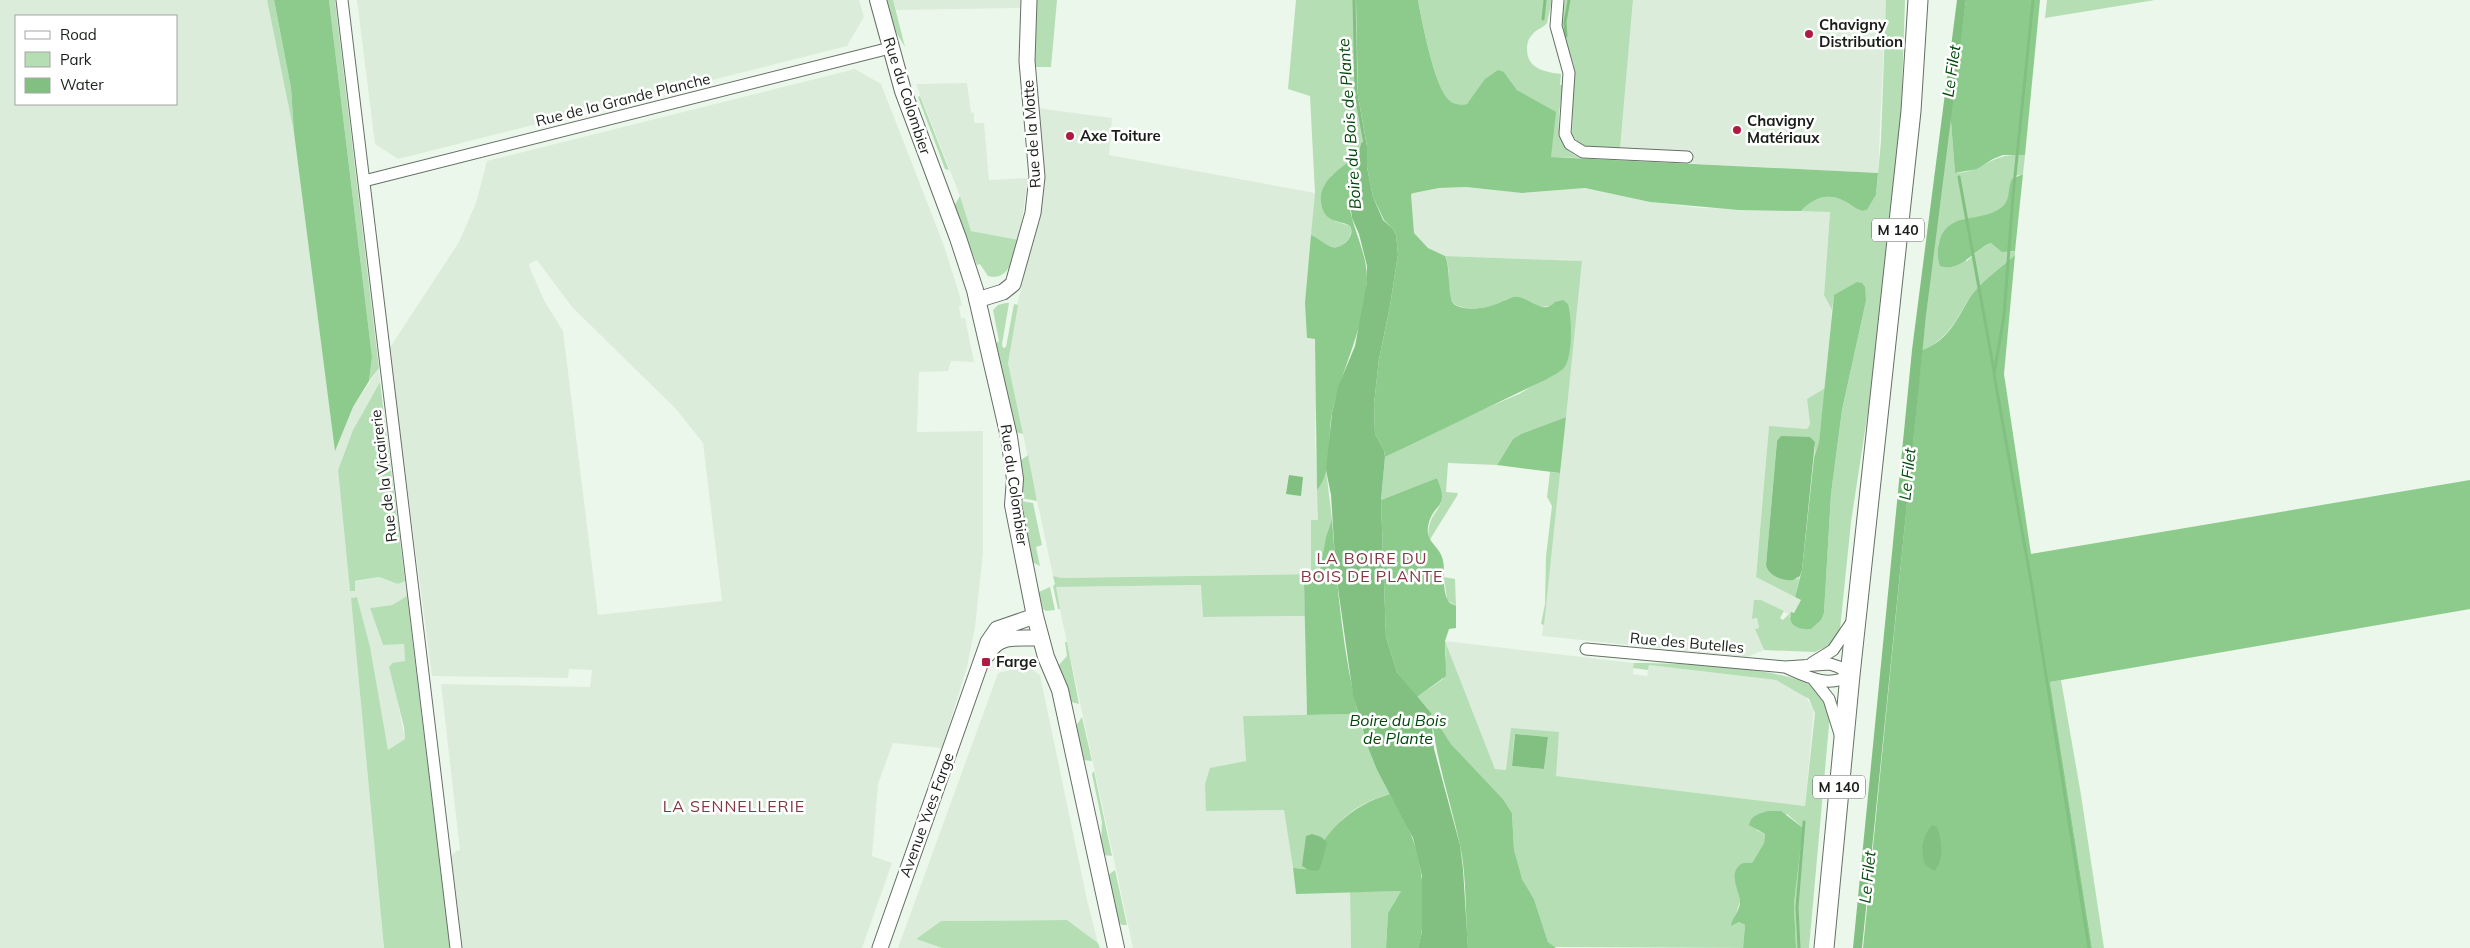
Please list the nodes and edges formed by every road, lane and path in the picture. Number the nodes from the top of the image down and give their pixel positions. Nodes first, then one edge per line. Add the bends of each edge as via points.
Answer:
1 (342, 0) edge
2 (878, 0) edge
3 (1029, 0) edge
4 (1558, 0) edge
5 (1918, 0) edge
6 (890, 48) junction
7 (1687, 158) dead end
8 (364, 181) junction
9 (976, 295) junction
10 (1857, 614) junction
11 (1035, 616) junction
12 (1041, 638) junction
13 (1586, 649) dead end
14 (1810, 664) junction
15 (1784, 667) junction
16 (1850, 676) junction
17 (1814, 680) junction
18 (975, 682) junction
19 (1843, 746) junction
20 (456, 948) edge
21 (880, 948) edge
22 (1116, 948) edge
23 (1824, 948) edge

1 - 8 street, Rue de la Vicairerie
2 - 6 main road, Rue du Colombier
3 - 9 street, Rue de la Motte via 1027,61 1036,184 1029,230 1009,289
4 - 7 street via 1556,26 1568,66 1564,127 1570,144 1583,152
5 - 10 main road, M 140 via 1911,111
6 - 8 street, Rue de la Grande Planche
6 - 9 main road, Rue du Colombier
8 - 20 street, Rue de la Vicairerie
9 - 11 main road, Rue du Colombier via 1009,437 1016,480 1013,505
10 - 14 street, Rue des Butelles via 1833,650
10 - 16 main road, M 140
11 - 12 main road, Rue du Colombier
11 - 18 street, Avenue Yves Farge via 991,635
12 - 18 street, Avenue Yves Farge via 1009,638 994,644
12 - 22 main road, Rue du Colombier via 1060,690
13 - 15 street, Rue des Butelles
14 - 15 street, Rue des Butelles
14 - 16 street, Rue des Butelles via 1830,664
15 - 17 street, Rue des Butelles
16 - 17 street, Rue des Butelles via 1842,681
16 - 19 main road, M 140
17 - 19 street, Rue des Butelles via 1829,699
18 - 21 street, Avenue Yves Farge
19 - 23 main road, M 140

